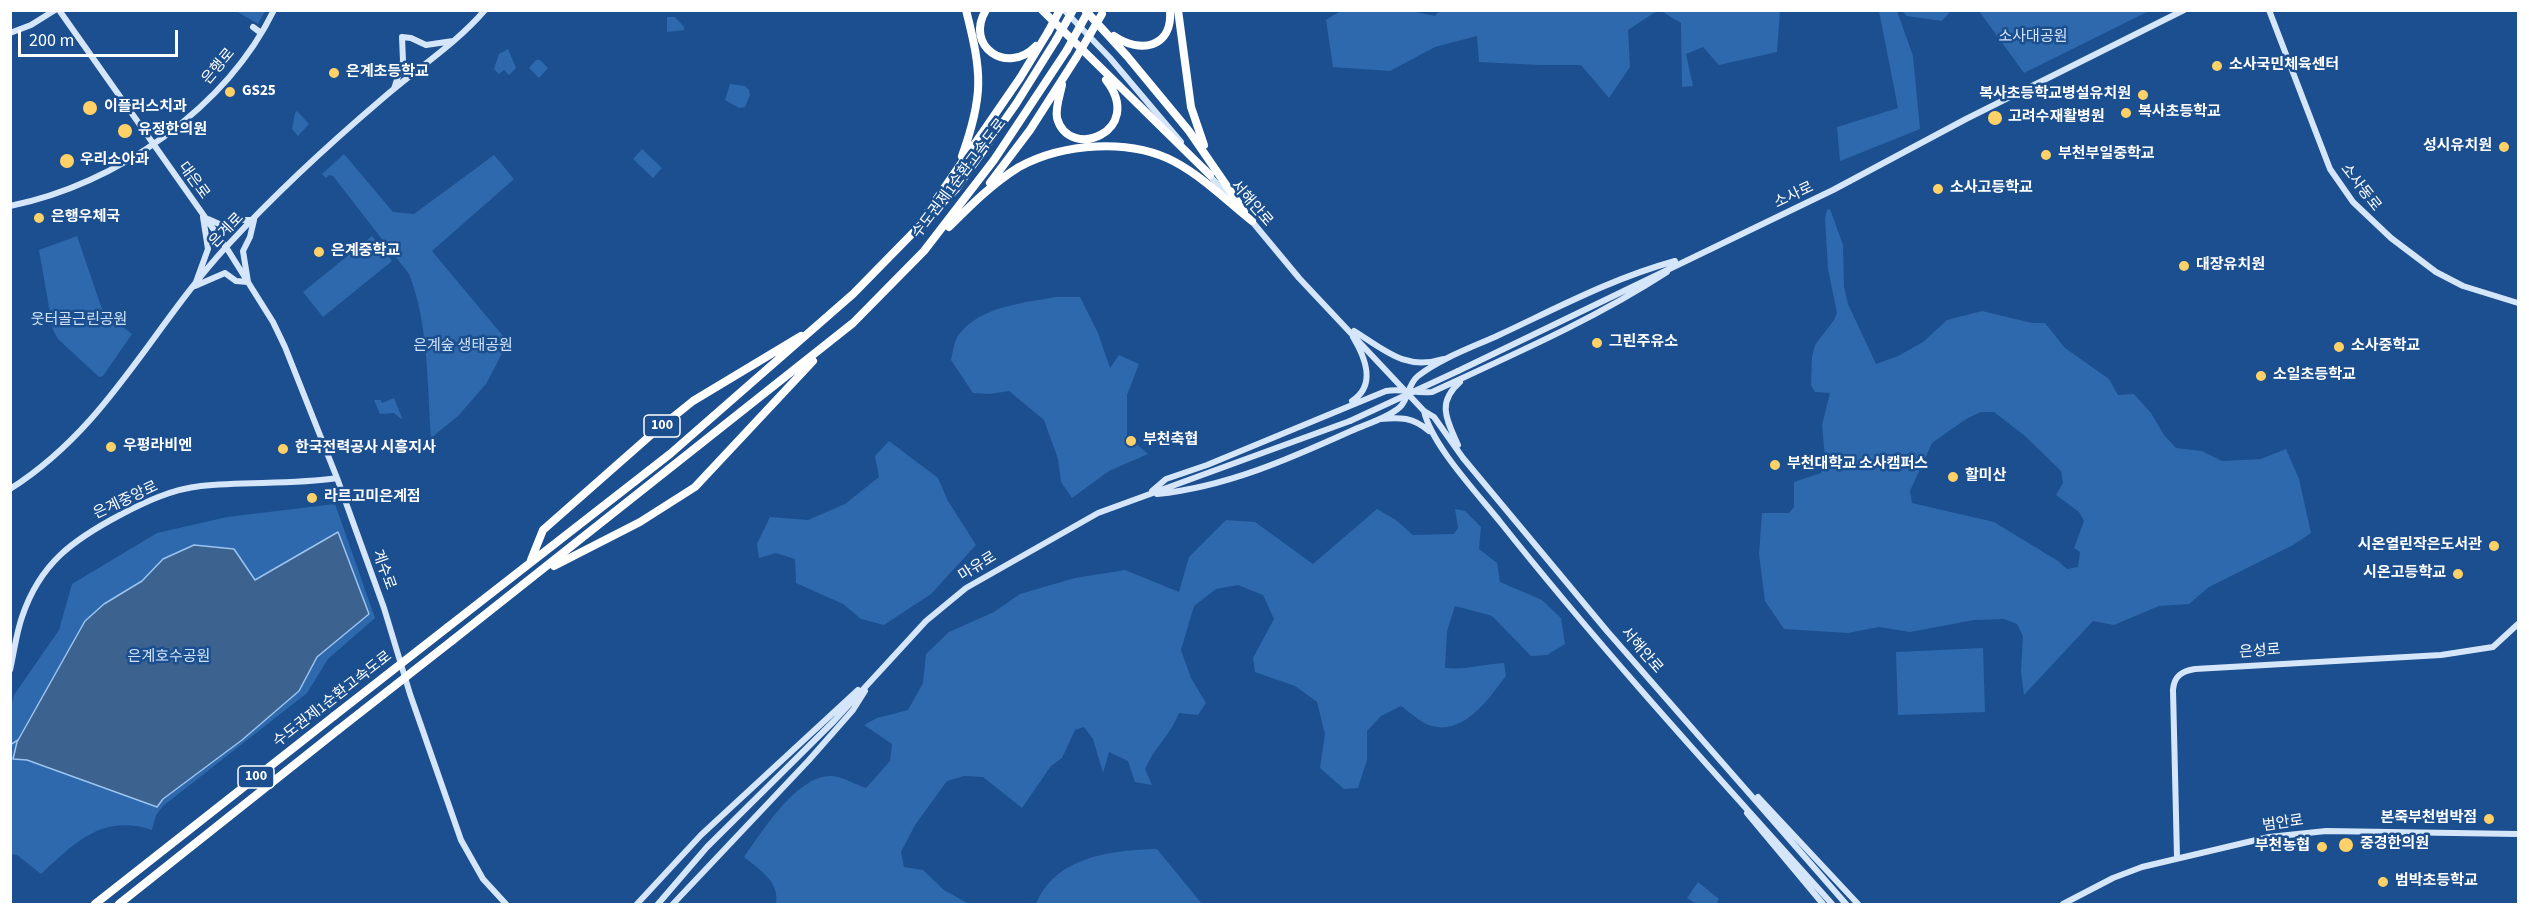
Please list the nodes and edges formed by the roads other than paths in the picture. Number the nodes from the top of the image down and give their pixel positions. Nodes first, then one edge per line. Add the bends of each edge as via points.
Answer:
1 (57, 10) edge
2 (274, 10) edge
3 (485, 10) edge
4 (966, 10) edge
5 (986, 10) edge
6 (1062, 10) edge
7 (1073, 10) edge
8 (1087, 10) edge
9 (1170, 10) edge
10 (1178, 10) edge
11 (2184, 10) edge
12 (2269, 10) edge
13 (1043, 11) edge
14 (1104, 12) edge
15 (253, 27) dead end
16 (1104, 30) junction
17 (1048, 32) junction
18 (10, 33) edge
19 (261, 33) junction
20 (453, 41) junction
21 (1091, 61) junction
22 (1064, 79) junction
23 (394, 89) junction
24 (153, 146) junction
25 (959, 166) junction
26 (1210, 175) junction
27 (1223, 182) junction
28 (10, 206) edge
29 (965, 210) junction
30 (203, 216) junction
31 (254, 220) junction
32 (1252, 221) junction
33 (912, 234) junction
34 (226, 247) junction
35 (924, 251) junction
36 (1690, 257) junction
37 (248, 282) junction
38 (195, 286) junction
39 (2518, 303) edge
40 (822, 323) junction
41 (1346, 326) junction
42 (828, 344) junction
43 (1456, 355) junction
44 (1465, 377) junction
45 (1408, 393) junction
46 (1424, 411) junction
47 (1320, 417) junction
48 (1376, 419) junction
49 (1435, 436) junction
50 (1464, 458) junction
51 (337, 478) junction
52 (10, 489) edge
53 (1148, 495) junction
54 (531, 560) junction
55 (537, 574) junction
56 (2518, 624) edge
57 (10, 670) edge
58 (875, 676) junction
59 (1735, 775) junction
60 (1725, 784) junction
61 (2518, 834) edge
62 (2178, 857) junction
63 (96, 904) edge
64 (119, 904) edge
65 (506, 904) edge
66 (637, 904) edge
67 (658, 904) edge
68 (673, 904) edge
69 (1823, 904) edge
70 (1832, 904) edge
71 (1846, 904) edge
72 (1858, 904) edge
73 (2063, 904) edge

1 - 18 street
1 - 24 street, 대은로
2 - 19 street, 은행로
3 - 20 street, 은계로
4 - 25 highway via 979,68 979,91 973,126
5 - 17 highway via 981,37 985,47 998,57 1022,57
6 - 17 highway, bridge
6 - 26 street, 서해안로 via 1110,58
7 - 33 highway, 수도권제1순환고속도로 / 100, bridge via 988,146 956,189
8 - 16 highway
8 - 35 highway, 수도권제1순환고속도로 / 100, bridge via 1067,50 994,160
9 - 16 highway via 1166,33 1153,45 1124,44
10 - 27 highway via 1191,107
11 - 36 street, 소사로 via 1826,194
12 - 39 street, 소사동로 via 2330,169 2353,202 2391,238 2436,272 2463,286
13 - 21 highway
14 - 22 highway, bridge
15 - 19 street
16 - 27 highway via 1190,131
17 - 25 highway
19 - 24 street, 은행로 via 210,96
20 - 23 street, 은계로
20 - 23 street via 427,45 402,37 403,61
21 - 22 highway via 1109,84 1117,103 1115,121 1102,136 1084,139 1064,129 1057,116
21 - 26 highway
22 - 29 highway via 997,176
23 - 31 street, 은계로 via 308,165
24 - 28 street, 은행로 via 74,187
24 - 30 street, 대은로
25 - 33 highway
26 - 32 street, 서해안로
27 - 32 highway
29 - 32 highway via 1009,174 1037,159 1061,152 1117,147 1156,154 1174,162
29 - 35 highway
30 - 31 street via 226,227 238,220
30 - 34 street, 대은로
30 - 38 street via 208,249
31 - 34 street, 은계로
31 - 37 street via 243,251
32 - 41 street, 서해안로 via 1299,278
33 - 40 highway, 수도권제1순환고속도로 / 100
34 - 37 street, 계수로
34 - 38 street, 은계로
35 - 42 highway, 수도권제1순환고속도로 / 100
36 - 43 street via 1637,272
36 - 44 street via 1632,295
36 - 45 street, 소사로, bridge
37 - 38 street via 236,281 225,273
37 - 51 street, 계수로 via 288,353
38 - 52 street, 은계로 via 112,397 78,435
40 - 54 highway, 수도권제1순환고속도로 / 100 via 670,454
40 - 54 highway, 수도권제1순환고속도로 / 100 via 693,401 652,434 543,530
41 - 43 street via 1411,363
41 - 45 street, 서해안로
41 - 47 street via 1365,358 1365,387 1354,400
42 - 55 highway, 수도권제1순환고속도로 / 100
42 - 55 highway, 수도권제1순환고속도로 / 100 via 695,487 640,522
43 - 45 street via 1418,376
44 - 45 street via 1432,392
44 - 50 street via 1453,388 1445,407
45 - 46 street, 서해안로
45 - 47 street via 1386,391
45 - 48 street via 1399,408
45 - 53 street, 마유로, bridge via 1350,421
46 - 49 street, 서해안로
46 - 50 street, 서해안로 via 1434,417
47 - 53 street via 1166,479
48 - 49 street via 1418,421
48 - 53 street via 1253,472 1184,491
49 - 60 street, 서해안로 via 1543,575
50 - 59 street, 서해안로
51 - 57 street, 은계중앙로 via 192,487 149,501 82,535 54,560 34,591 22,616
51 - 65 street, 계수로 via 460,840 483,879
53 - 58 street, 마유로 via 1098,513 966,588 926,621
54 - 63 highway, 수도권제1순환고속도로 / 100, bridge
55 - 64 highway, 수도권제1순환고속도로 / 100, bridge
56 - 62 street, 은성로 via 2497,645 2441,655 2195,669 2181,673 2173,690
58 - 66 street via 701,835
58 - 67 street, 마유로 via 707,848
58 - 68 street via 853,710 809,760
59 - 71 street, 서해안로
59 - 72 street
60 - 69 street
60 - 70 street, 서해안로
61 - 62 street, 범안로 via 2293,833
62 - 73 street, 범안로 via 2122,874

